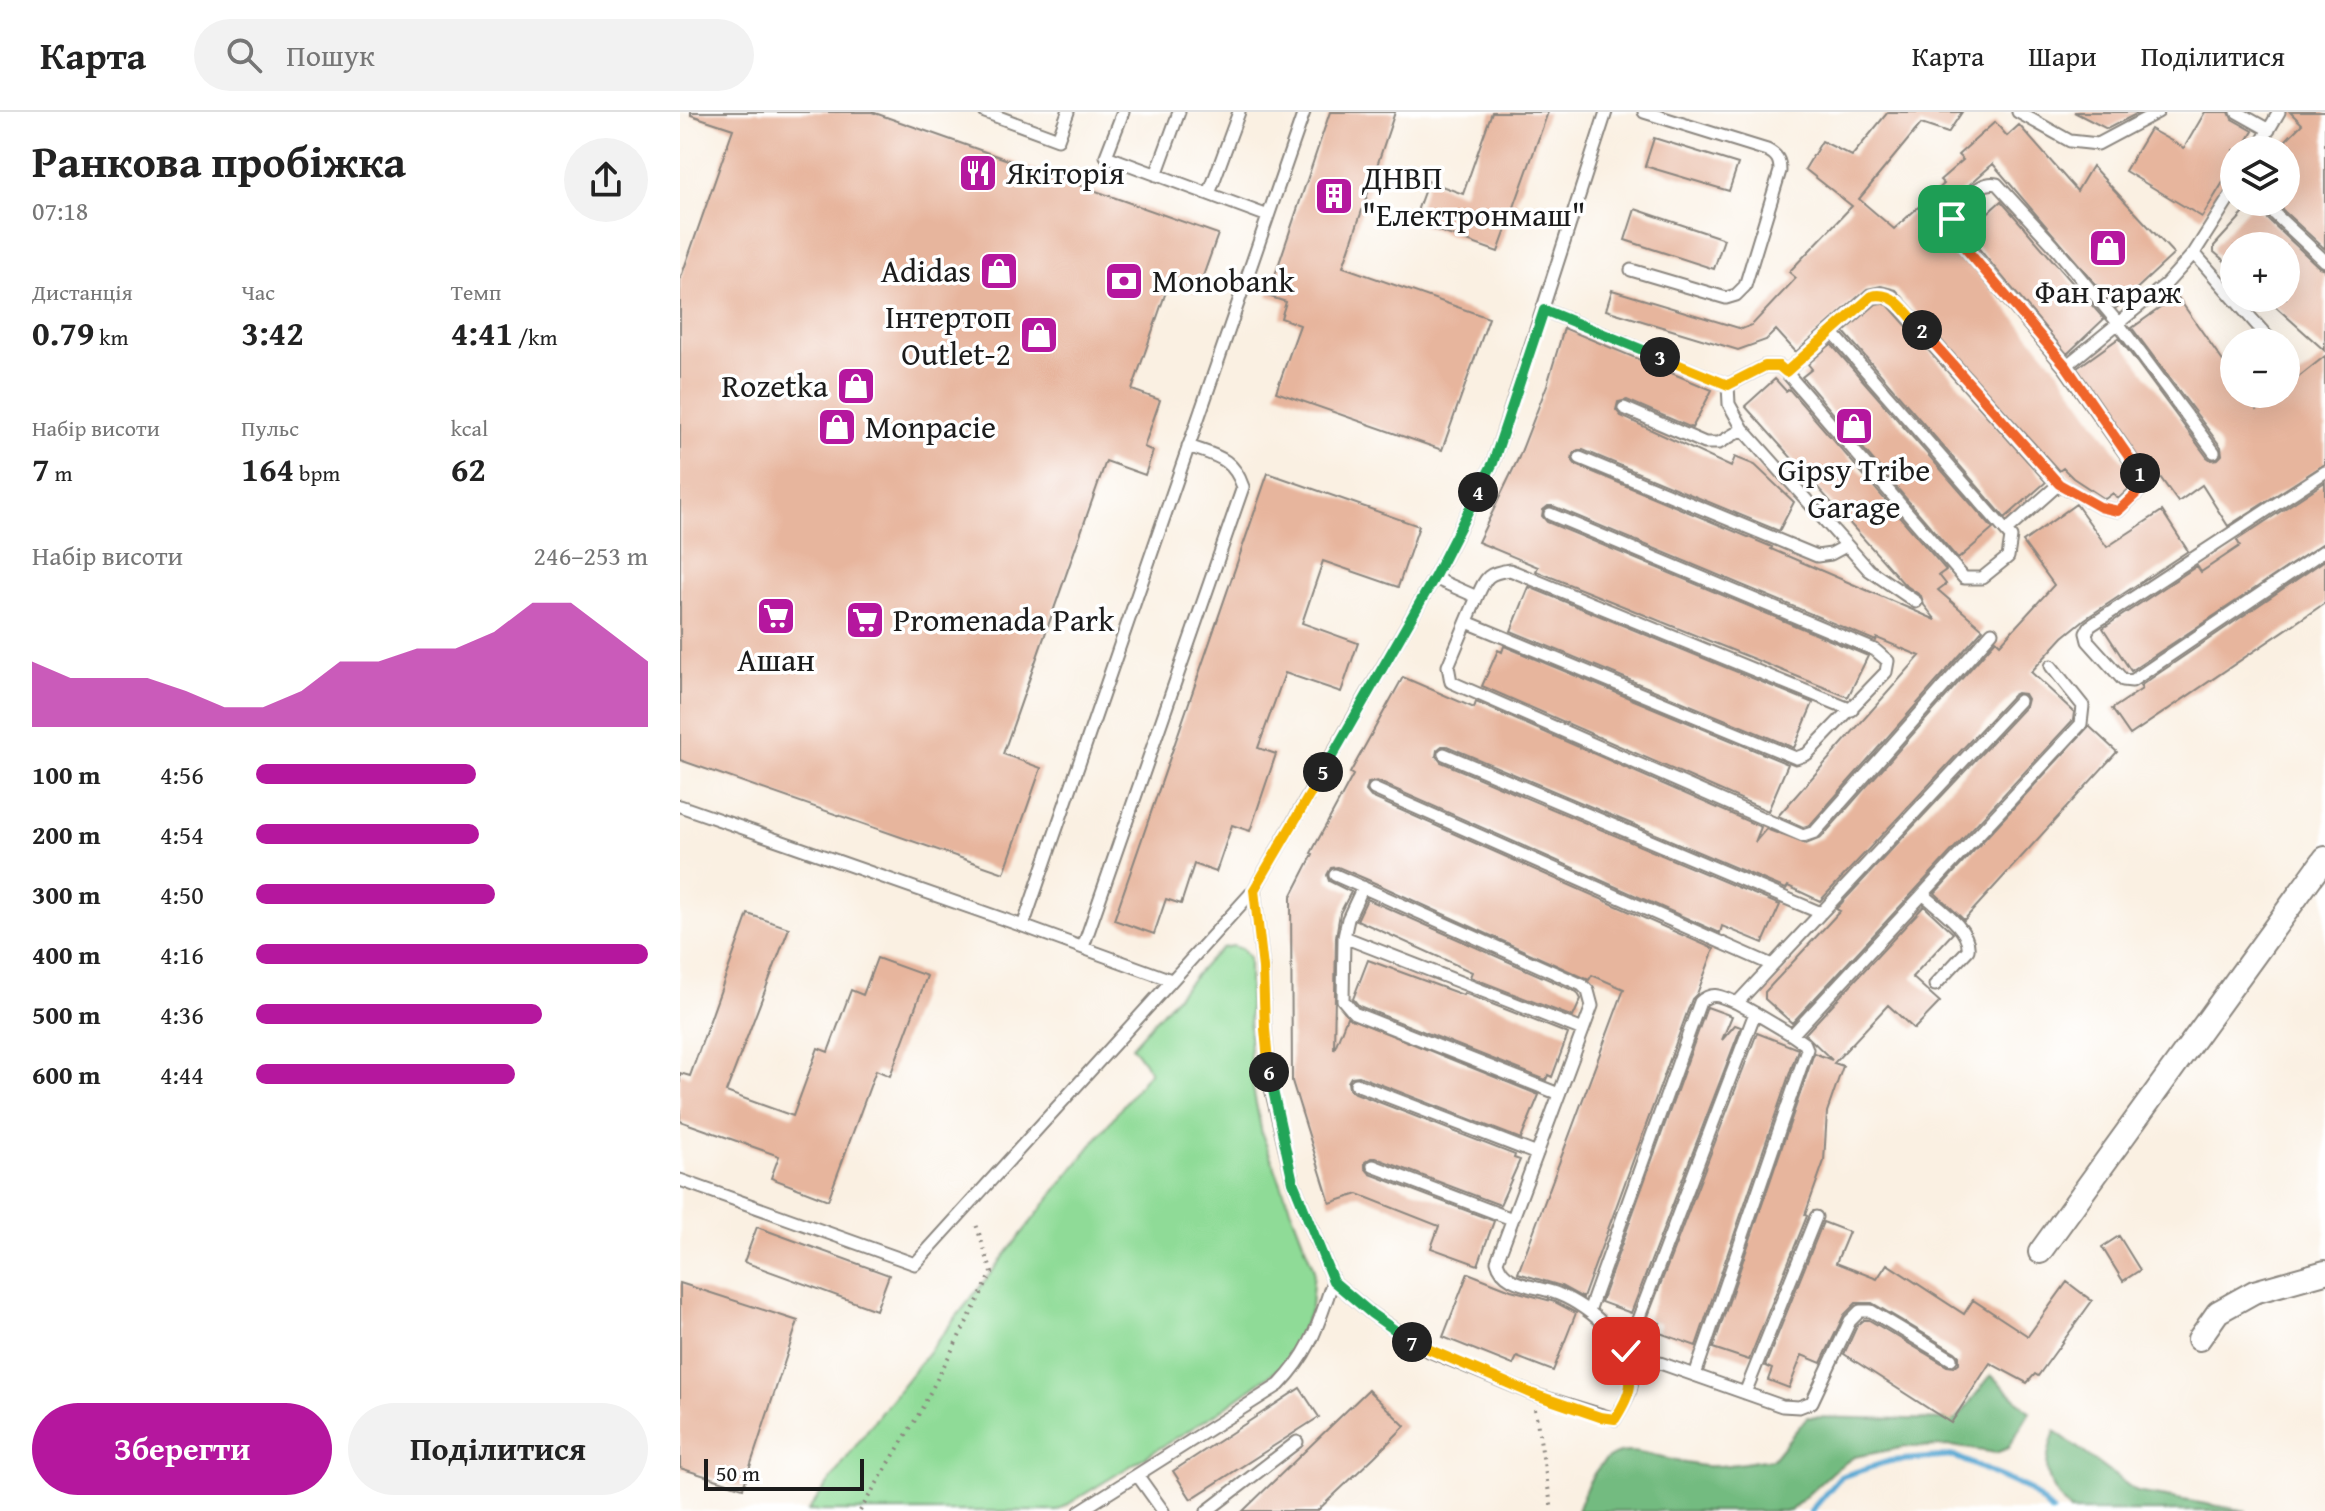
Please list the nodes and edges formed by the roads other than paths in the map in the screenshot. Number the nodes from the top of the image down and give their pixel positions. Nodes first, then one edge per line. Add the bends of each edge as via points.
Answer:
1 (985, 112) edge
2 (1068, 112) edge
3 (1123, 112) edge
4 (1179, 112) edge
5 (1239, 112) edge
6 (1304, 112) edge
7 (1606, 112) edge
8 (1644, 112) edge
9 (2018, 112) edge
10 (2158, 112) edge
11 (2237, 112) edge
12 (2279, 112) edge
13 (1013, 117) edge
14 (2269, 130) junction
15 (2265, 136) edge
16 (1156, 175) junction
17 (1209, 194) junction
18 (2220, 212) edge
19 (1268, 216) junction
20 (2277, 216) edge
21 (2194, 253) junction
22 (2325, 261) edge
23 (1631, 270) dead end
24 (1544, 310) junction
25 (2118, 323) junction
26 (2260, 328) edge
27 (1832, 332) junction
28 (2066, 366) junction
29 (1786, 372) junction
30 (1728, 385) junction
31 (1624, 408) dead end
32 (1743, 429) junction
33 (1188, 446) junction
34 (2214, 452) dead end
35 (1580, 458) dead end
36 (2325, 472) edge
37 (2059, 484) junction
38 (1550, 514) dead end
39 (2006, 531) junction
40 (1846, 546) junction
41 (2325, 550) edge
42 (1434, 578) junction
43 (1477, 597) junction
44 (1916, 602) dead end
45 (1467, 622) junction
46 (1992, 632) dead end
47 (2051, 666) dead end
48 (2019, 701) dead end
49 (1852, 710) junction
50 (1444, 754) dead end
51 (1374, 789) dead end
52 (680, 806) edge
53 (2325, 858) edge
54 (1335, 875) dead end
55 (1363, 887) junction
56 (1254, 890) junction
57 (1923, 894) junction
58 (1821, 913) junction
59 (1023, 926) junction
60 (1344, 937) junction
61 (1083, 947) junction
62 (1772, 965) junction
63 (1171, 980) junction
64 (1935, 985) dead end
65 (1737, 1003) junction
66 (1755, 1013) junction
67 (1583, 1030) junction
68 (1792, 1035) junction
69 (1356, 1084) dead end
70 (1559, 1094) junction
71 (1537, 1154) junction
72 (1373, 1166) dead end
73 (680, 1180) edge
74 (1816, 1217) dead end
75 (1512, 1219) junction
76 (2040, 1252) dead end
77 (2325, 1272) edge
78 (1333, 1281) junction
79 (1589, 1311) junction
80 (2199, 1339) dead end
81 (1626, 1351) junction
82 (1951, 1359) dead end
83 (1695, 1375) junction
84 (1745, 1393) junction
85 (1297, 1442) dead end
86 (1138, 1476) junction
87 (1080, 1511) edge
88 (1163, 1511) edge
89 (1207, 1511) edge

1 - 13 lane
2 - 13 lane via 1058,139
3 - 16 lane via 1106,156
4 - 16 lane
5 - 17 lane
6 - 19 lane
7 - 24 lane
8 - 23 lane via 1767,150 1775,154 1780,171 1745,286 1736,295 1726,298
9 - 10 lane via 2070,141 2098,144
11 - 14 lane
12 - 14 lane
14 - 15 lane
16 - 17 lane
17 - 19 lane
18 - 21 lane
19 - 33 lane
20 - 22 lane
21 - 25 lane
21 - 26 lane
24 - 30 lane
24 - 42 lane via 1493,463
25 - 28 lane
25 - 28 lane via 1997,184 1979,186 1950,228
25 - 34 lane
27 - 29 lane
27 - 37 lane via 1872,296 1893,298
27 - 39 lane
28 - 37 lane via 2142,478 2140,490 2118,511
29 - 30 lane via 1765,366
29 - 39 lane via 1964,578 1982,578 2008,557 2011,537
30 - 32 lane via 1729,404
31 - 32 lane via 1705,443 1719,443
32 - 40 lane
33 - 59 lane
33 - 61 lane via 1228,461 1238,470 1243,487
35 - 40 lane via 1817,556
36 - 41 lane via 2090,626 2088,641 2123,680 2132,681
37 - 39 lane
38 - 49 lane via 1875,650 1888,661 1886,672
40 - 44 lane via 1869,570
42 - 43 lane
42 - 56 lane
43 - 45 lane
43 - 49 lane via 1485,578 1510,570
45 - 46 lane via 1448,666 1451,682 1803,836 1815,832
45 - 49 lane via 1796,758 1807,754
47 - 57 lane via 2083,706 2081,724
48 - 58 lane
50 - 58 lane
51 - 62 lane
52 - 59 lane
53 - 76 street
54 - 55 lane
55 - 60 lane
55 - 67 lane via 1582,985 1592,1006
56 - 63 lane
56 - 78 lane via 1270,1084 1293,1182
57 - 64 lane via 1969,942 1968,950
57 - 68 lane
58 - 62 lane
59 - 61 lane
60 - 67 lane
60 - 70 lane via 1343,1000 1354,1013
61 - 63 lane
62 - 65 lane
63 - 73 lane via 915,1264
65 - 66 lane
65 - 79 lane via 1717,995 1700,1002
66 - 68 lane
66 - 81 lane
67 - 70 lane
68 - 83 lane via 1807,1049
69 - 71 lane
70 - 71 lane
71 - 75 lane
72 - 75 lane
74 - 84 lane
75 - 79 lane via 1497,1261 1499,1271
77 - 80 street via 2254,1292 2218,1312
78 - 81 lane via 1422,1348 1600,1417 1615,1419 1626,1401 1632,1384
78 - 86 lane via 1314,1337 1300,1363 1279,1385
79 - 81 lane
81 - 83 lane
82 - 84 lane via 1871,1311 1860,1311 1850,1321 1812,1402 1782,1406
83 - 84 lane
85 - 89 lane
86 - 87 lane
86 - 88 lane

